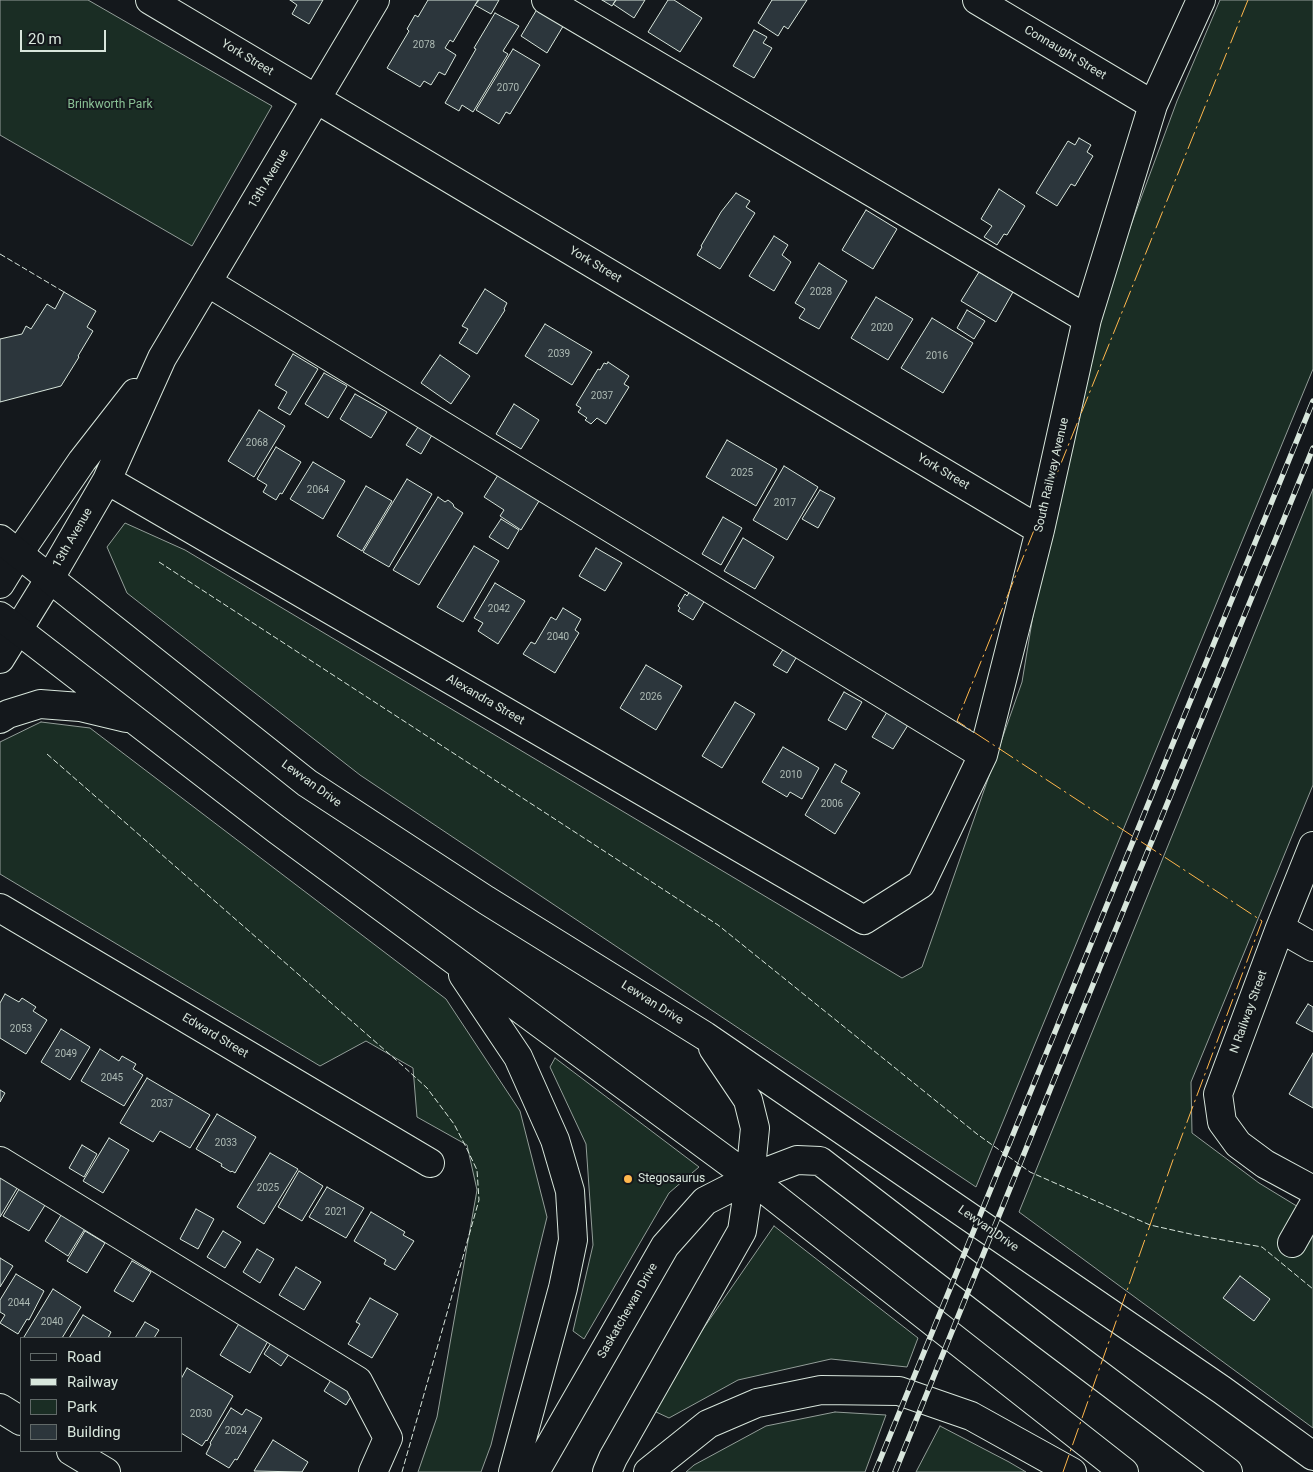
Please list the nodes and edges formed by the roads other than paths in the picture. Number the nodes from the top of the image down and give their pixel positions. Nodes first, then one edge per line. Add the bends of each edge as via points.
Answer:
1 (150, 0) edge
2 (375, 0) edge
3 (546, 0) edge
4 (977, 0) edge
5 (1201, 0) edge
6 (316, 100) junction
7 (1153, 106) junction
8 (207, 282) junction
9 (1087, 319) junction
10 (162, 358) junction
11 (107, 480) junction
12 (1040, 530) junction
13 (9, 546) edge
14 (50, 578) junction
15 (0, 584) edge
16 (9, 623) edge
17 (0, 659) edge
18 (0, 719) edge
19 (137, 721) junction
20 (983, 755) junction
21 (1313, 846) edge
22 (0, 908) edge
23 (864, 920) joint
24 (1280, 928) junction
25 (1313, 948) edge
26 (452, 959) junction
27 (705, 1036) junction
28 (0, 1161) edge
29 (430, 1164) dead end
30 (750, 1178) junction
31 (1313, 1190) edge
32 (1313, 1206) edge
33 (1292, 1243) dead end
34 (0, 1408) edge
35 (20, 1420) edge
36 (73, 1452) edge
37 (1313, 1456) edge
38 (106, 1472) edge
39 (373, 1472) edge
40 (513, 1472) edge
41 (535, 1472) edge
42 (607, 1472) edge
43 (648, 1472) edge
44 (1072, 1472) edge
45 (1124, 1472) edge
46 (1228, 1472) edge

1 - 6 main road, York Street
2 - 6 main road, 13th Avenue
3 - 9 main road
4 - 7 main road, Connaught Street
5 - 7 main road, South Railway Avenue
6 - 8 main road, 13th Avenue
6 - 12 main road, York Street
7 - 9 main road, South Railway Avenue
8 - 10 main road, 13th Avenue
8 - 20 main road
9 - 12 main road, South Railway Avenue
10 - 11 main road, 13th Avenue
10 - 13 main road, 13th Avenue via 82,461
11 - 14 main road, 13th Avenue
11 - 23 main road, Alexandra Street
12 - 20 main road, South Railway Avenue
13 - 14 main road, Lewvan Drive
13 - 15 main road, 13th Avenue
14 - 16 main road, 13th Avenue
14 - 27 main road, Lewvan Drive via 307,783 486,900
16 - 17 main road, 13th Avenue
16 - 19 main road
18 - 19 main road via 40,704 80,707
19 - 26 main road
20 - 23 main road, South Railway Avenue via 921,884
21 - 24 main road, N Railway Street
22 - 29 main road, Edward Street
24 - 25 main road
24 - 31 main road, N Railway Street via 1218,1094 1222,1122 1238,1144
26 - 30 main road
26 - 40 main road via 518,1057 555,1140 570,1191 573,1240 564,1288
27 - 30 main road via 748,1100 755,1128
27 - 37 main road, Lewvan Drive via 1206,1379
28 - 39 main road via 358,1381 388,1438
30 - 41 main road, Saskatchewan Drive via 706,1201 665,1246
30 - 42 main road via 742,1232 612,1458
30 - 45 main road
30 - 46 main road, Saskatchewan Drive via 797,1160 820,1161
32 - 33 main road
34 - 35 main road
36 - 38 main road
43 - 44 main road via 708,1424 757,1403 821,1390 899,1392 971,1416

